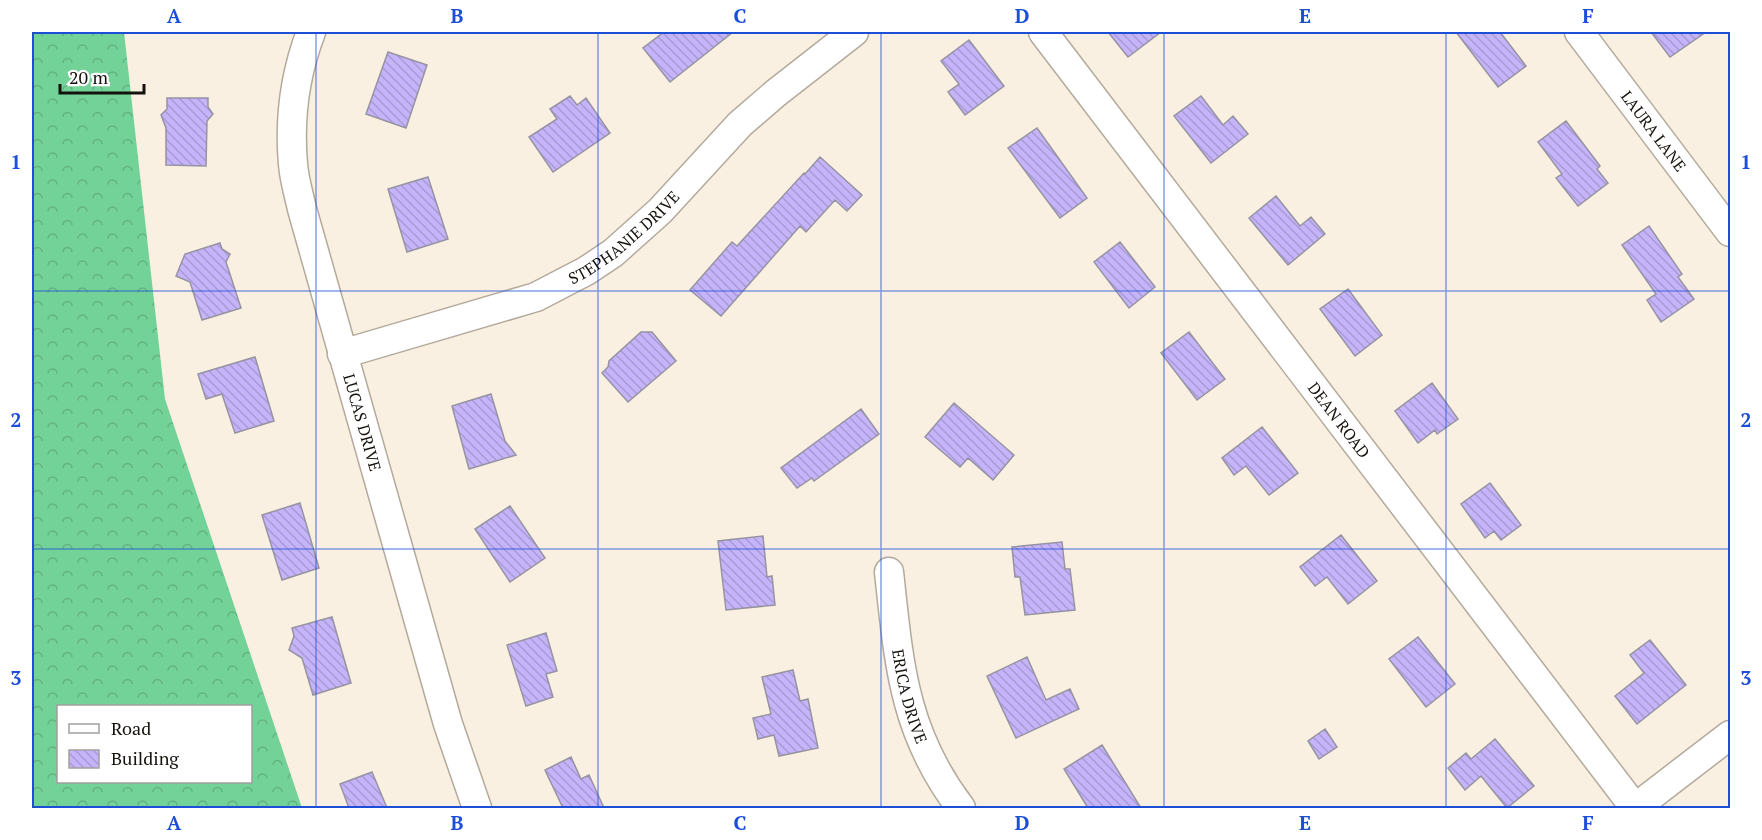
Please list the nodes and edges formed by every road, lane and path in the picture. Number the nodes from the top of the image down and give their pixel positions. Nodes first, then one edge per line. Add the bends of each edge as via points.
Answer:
1 (311, 32) edge
2 (854, 32) edge
3 (1043, 32) edge
4 (1579, 32) edge
5 (1731, 232) edge
6 (342, 354) junction
7 (889, 572) dead end
8 (1731, 735) edge
9 (477, 808) edge
10 (961, 808) edge
11 (1635, 808) edge

1 - 6 street, LUCAS DRIVE via 296,81 291,120 292,166
2 - 6 street, STEPHANIE DRIVE via 740,124 660,211 613,254 586,271 536,297
3 - 11 street, DEAN ROAD
4 - 5 street, LAURA LANE
6 - 9 street, LUCAS DRIVE via 447,724
7 - 10 street, ERICA DRIVE via 900,669 910,712 927,755
8 - 11 street

